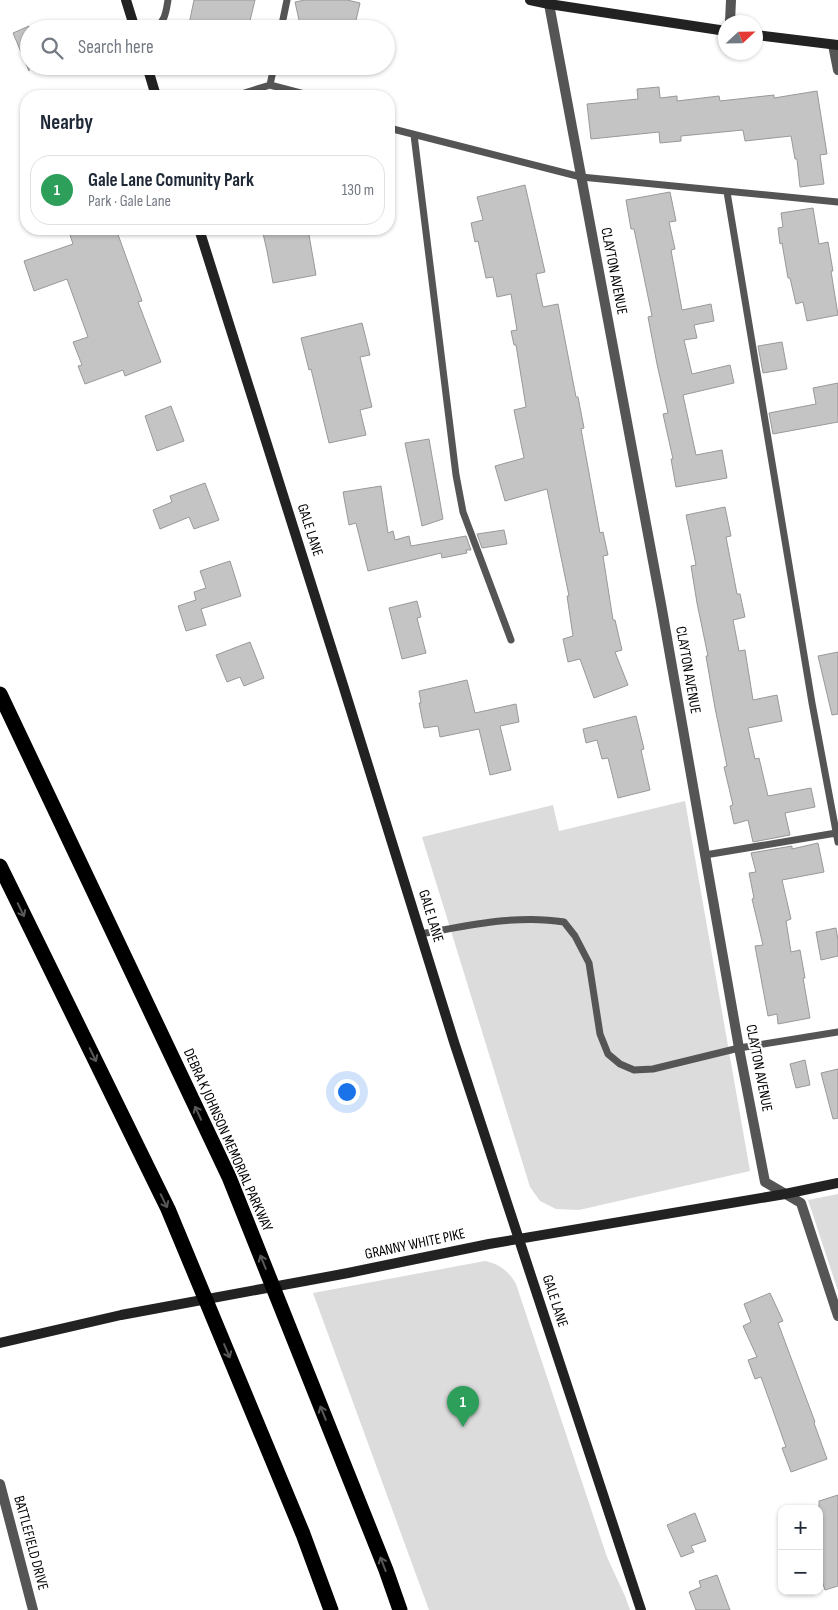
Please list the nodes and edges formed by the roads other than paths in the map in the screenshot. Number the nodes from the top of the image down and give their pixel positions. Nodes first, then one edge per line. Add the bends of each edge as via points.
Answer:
1 (126, 0) edge
2 (168, 0) edge
3 (287, 0) edge
4 (530, 0) edge
5 (731, 0) edge
6 (549, 4) junction
7 (730, 15) edge
8 (132, 20) edge
9 (163, 20) edge
10 (283, 20) edge
11 (718, 30) edge
12 (763, 36) edge
13 (836, 45) edge
14 (838, 70) edge
15 (150, 75) edge
16 (272, 75) edge
17 (270, 85) junction
18 (154, 90) edge
19 (254, 90) edge
20 (289, 90) edge
21 (395, 130) edge
22 (414, 135) junction
23 (581, 177) junction
24 (727, 192) junction
25 (838, 202) edge
26 (200, 235) edge
27 (511, 640) dead end
28 (0, 694) edge
29 (836, 833) junction
30 (838, 842) edge
31 (705, 854) junction
32 (0, 866) edge
33 (420, 934) junction
34 (838, 1032) edge
35 (739, 1048) junction
36 (838, 1183) edge
37 (786, 1194) junction
38 (520, 1240) junction
39 (838, 1316) edge
40 (0, 1343) edge
41 (0, 1484) edge
42 (33, 1610) edge
43 (331, 1610) edge
44 (400, 1610) edge
45 (641, 1610) edge

1 - 8 street
2 - 9 lane
3 - 10 lane
4 - 6 street
5 - 7 street
6 - 11 street
6 - 23 street, CLAYTON AVENUE
12 - 13 street
13 - 14 street
15 - 18 street
16 - 17 lane
17 - 19 lane
17 - 20 lane
21 - 22 lane
22 - 23 lane
22 - 27 lane via 456,475 466,520
23 - 24 lane
23 - 31 street, CLAYTON AVENUE
24 - 25 lane
24 - 29 lane
26 - 33 street, GALE LANE
44 -> 28 highway, DEBRA K JOHNSON MEMORIAL PARKWAY via 228,1177
29 - 30 lane
29 - 31 lane
31 - 35 street, CLAYTON AVENUE
32 -> 43 highway via 168,1209 303,1534
33 - 35 lane via 509,920 564,922 589,964 600,1034 608,1054 620,1064 634,1070 653,1069
33 - 38 street, GALE LANE
34 - 35 lane
35 - 37 street, CLAYTON AVENUE via 765,1182
36 - 37 street, GRANNY WHITE PIKE
37 - 38 street, GRANNY WHITE PIKE
37 - 39 street, CLAYTON AVENUE via 801,1203
38 - 40 street, GRANNY WHITE PIKE via 121,1315
38 - 45 street, GALE LANE
41 - 42 street, BATTLEFIELD DRIVE

